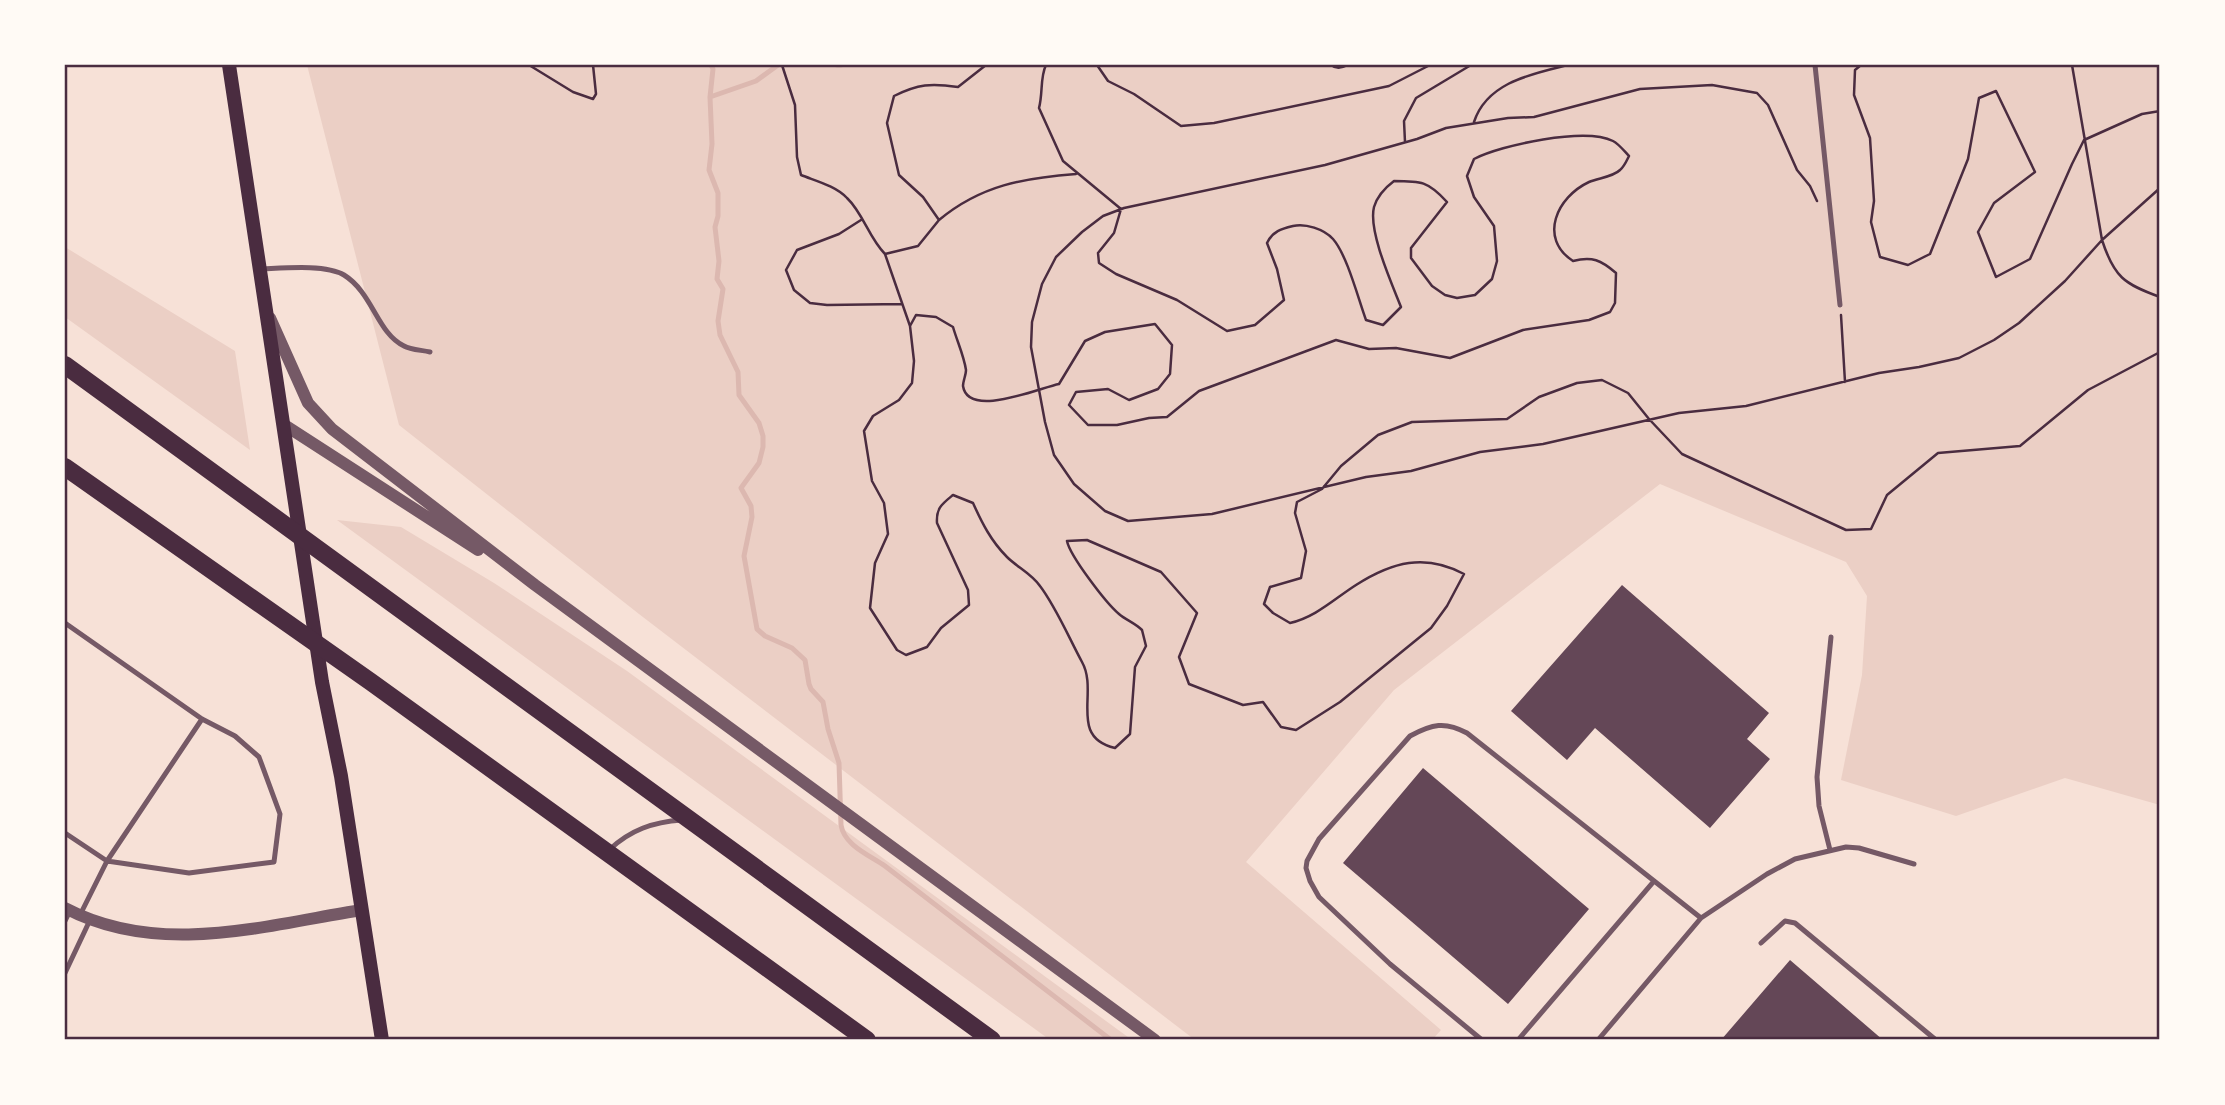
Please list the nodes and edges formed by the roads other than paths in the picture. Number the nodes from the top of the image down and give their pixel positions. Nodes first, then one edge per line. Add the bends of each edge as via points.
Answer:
1 (229, 65) edge
2 (1815, 65) edge
3 (260, 269) junction
4 (265, 305) junction
5 (1840, 306) road end
6 (430, 352) dead end
7 (65, 365) edge
8 (283, 424) junction
9 (65, 467) edge
10 (535, 585) junction
11 (65, 623) edge
12 (1831, 637) dead end
13 (202, 719) junction
14 (690, 820) junction
15 (65, 833) edge
16 (1830, 850) junction
17 (607, 852) junction
18 (107, 861) junction
19 (1914, 864) dead end
20 (1654, 881) junction
21 (361, 910) junction
22 (74, 915) edge
23 (1701, 918) junction
24 (1761, 943) dead end
25 (65, 973) edge
26 (382, 1040) edge
27 (867, 1040) edge
28 (992, 1040) edge
29 (1155, 1040) edge
30 (1482, 1040) edge
31 (1518, 1040) edge
32 (1598, 1040) edge
33 (1936, 1040) edge

1 - 3 main road
2 - 5 lane
3 - 4 main road
3 - 6 lane via 305,267 343,274 361,289 389,336 405,347
4 - 8 main road
4 - 10 street via 298,383 319,417
7 - 14 highway
8 - 10 street
8 - 21 main road
9 - 17 highway
10 - 29 street
11 - 13 lane
12 - 16 lane via 1816,777
13 - 18 lane
13 - 18 lane via 235,736 259,757 280,814 274,862 189,873
14 - 17 lane via 633,831
14 - 28 highway
15 - 18 lane
16 - 19 lane via 1859,848
16 - 23 lane via 1795,859
17 - 27 highway
18 - 22 lane
20 - 23 lane
20 - 30 lane via 1467,733 1452,725 1425,727 1410,736 1319,839 1306,869 1319,897 1390,964
20 - 31 lane
21 - 22 street via 187,936 129,931
21 - 26 main road
22 - 25 lane
23 - 32 lane
24 - 33 lane via 1785,921 1795,923

